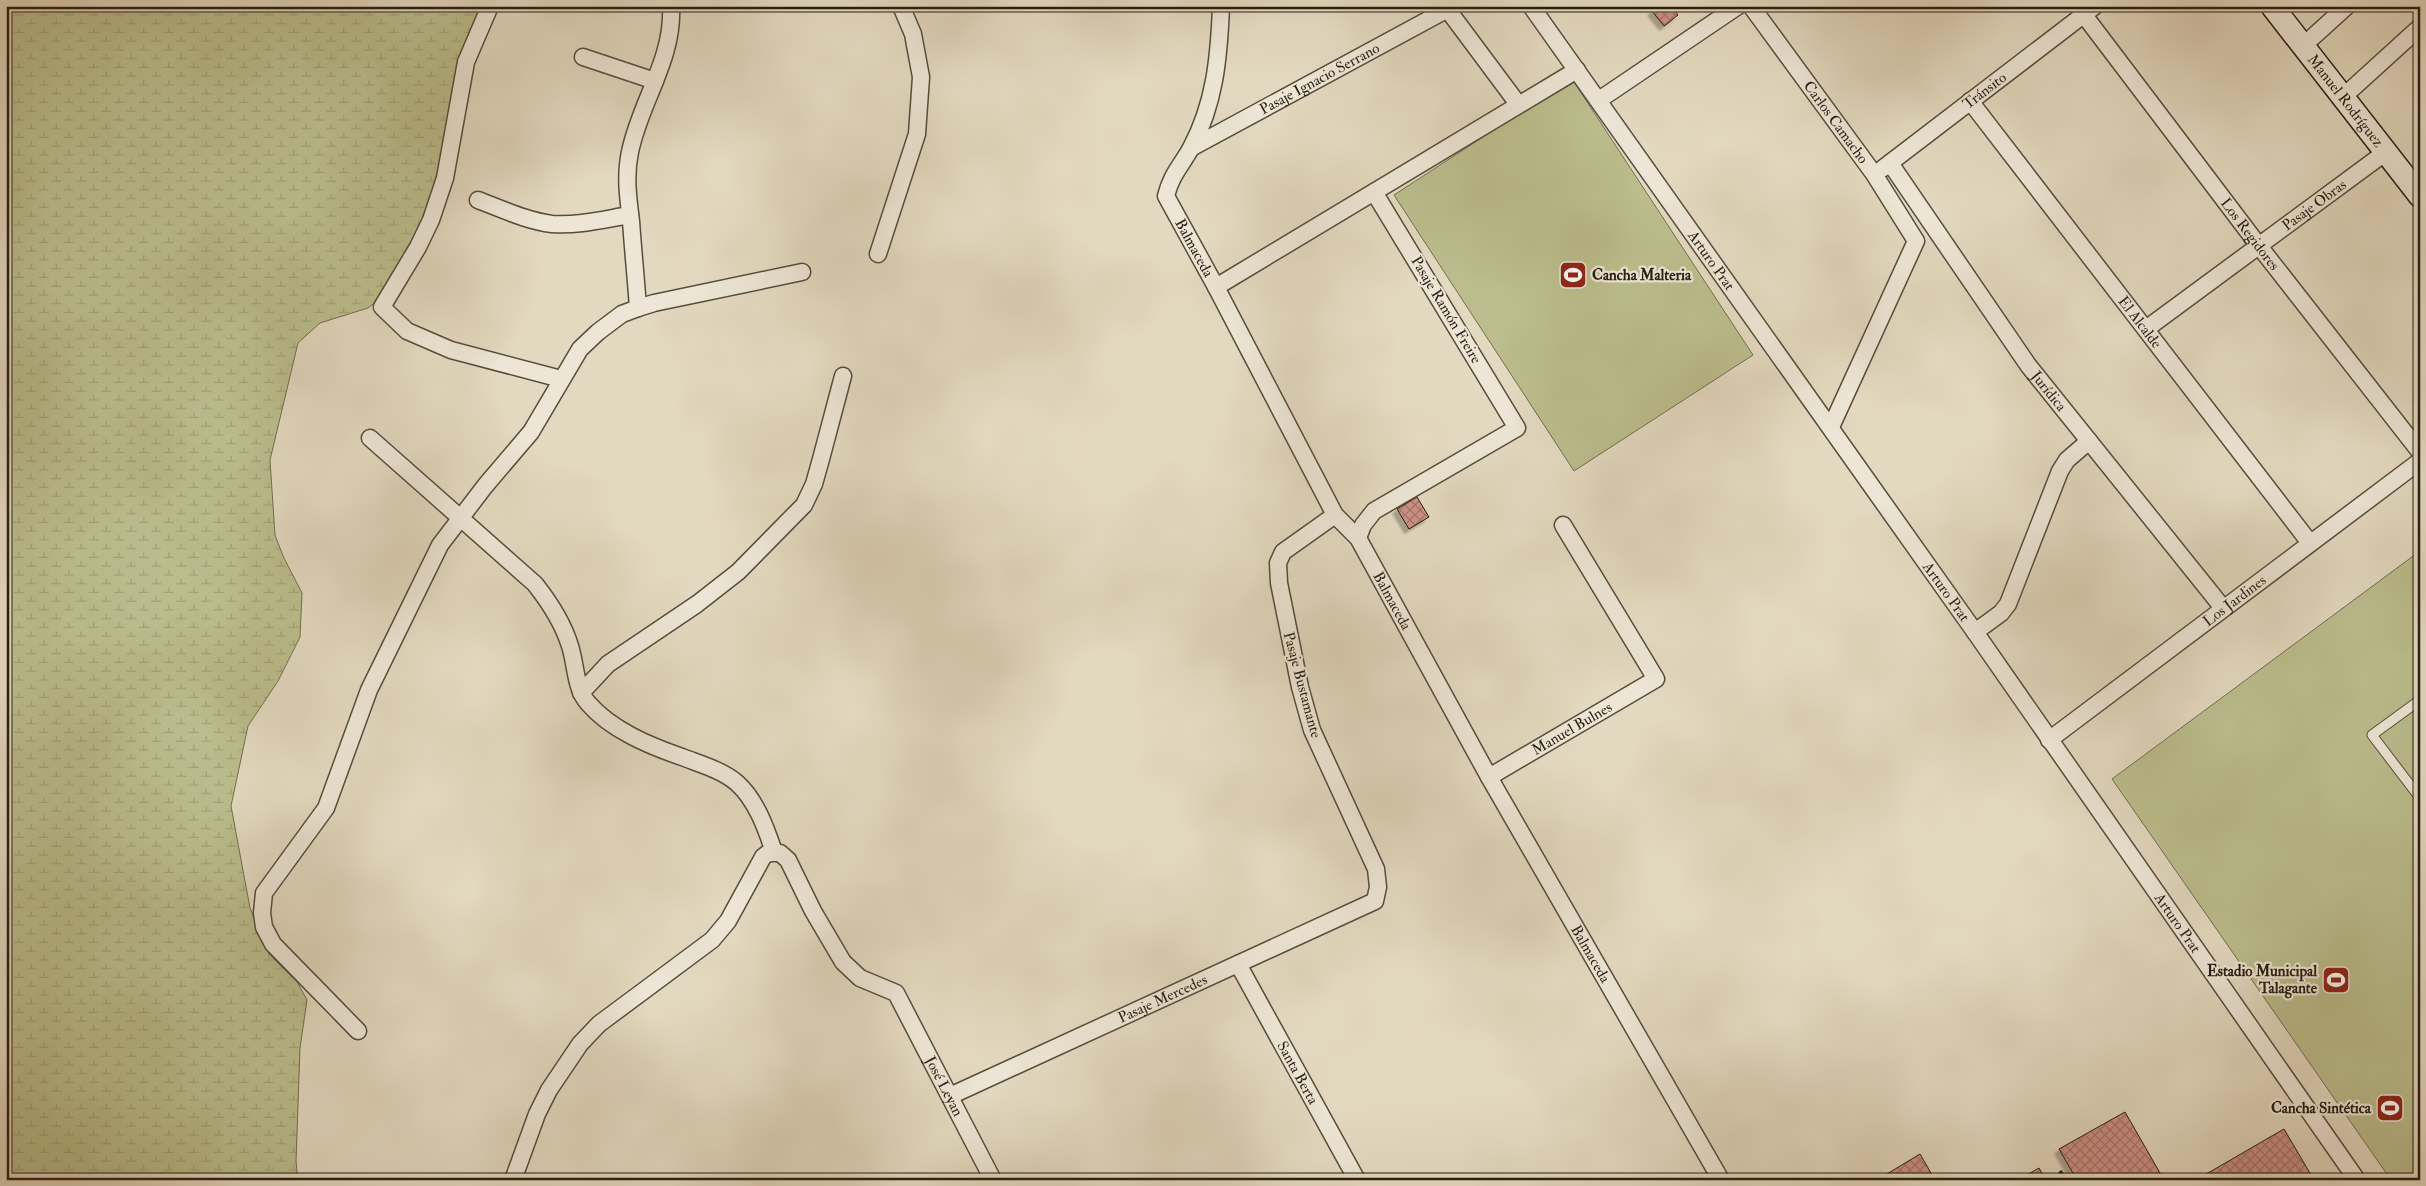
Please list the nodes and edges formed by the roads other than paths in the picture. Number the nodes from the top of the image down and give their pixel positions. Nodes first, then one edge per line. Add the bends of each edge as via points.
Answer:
1 (490, 6) edge
2 (671, 6) edge
3 (901, 6) edge
4 (1221, 6) edge
5 (1531, 6) edge
6 (1738, 6) edge
7 (1751, 6) edge
8 (2272, 6) edge
9 (2347, 6) edge
10 (1447, 8) edge
11 (2089, 10) edge
12 (2420, 27) edge
13 (2304, 45) junction
14 (583, 57) dead end
15 (1577, 70) junction
16 (655, 81) junction
17 (2343, 96) junction
18 (1599, 100) junction
19 (1970, 101) junction
20 (1518, 104) junction
21 (1191, 148) junction
22 (2386, 152) junction
23 (1890, 163) junction
24 (1874, 174) junction
25 (1374, 192) junction
26 (2420, 196) edge
27 (478, 200) dead end
28 (630, 215) junction
29 (2259, 246) junction
30 (878, 254) dead end
31 (802, 272) dead end
32 (1216, 287) junction
33 (638, 308) junction
34 (2146, 329) junction
35 (843, 376) dead end
36 (561, 379) junction
37 (1831, 427) junction
38 (370, 438) dead end
39 (2090, 441) junction
40 (2420, 452) edge
41 (2420, 461) edge
42 (1335, 515) junction
43 (459, 518) junction
44 (1563, 525) dead end
45 (1358, 538) junction
46 (2310, 543) junction
47 (2223, 608) junction
48 (1975, 632) junction
49 (581, 693) junction
50 (2420, 700) edge
51 (2048, 740) junction
52 (1489, 777) junction
53 (2420, 798) edge
54 (774, 852) junction
55 (1375, 901) joint
56 (1238, 964) junction
57 (358, 1031) dead end
58 (950, 1096) junction
59 (513, 1180) edge
60 (993, 1180) edge
61 (1357, 1180) edge
62 (1721, 1180) edge
63 (2357, 1180) edge

1 - 36 street via 466,62 445,178 431,220 382,307 407,331 451,350
2 - 16 street via 669,40
3 - 30 street via 913,34 921,77 917,134
4 - 21 street, Balmaceda via 1213,96
5 - 15 street, Arturo Prat
6 - 18 street
7 - 24 street, Carlos Camacho
8 - 13 street, Manuel Rodríguez
9 - 13 street
10 - 20 street
10 - 21 street, Pasaje Ignacio Serrano
11 - 19 street, Tránsito
11 - 29 street, Los Regidores
12 - 17 street
13 - 17 street, Manuel Rodríguez
14 - 16 street
15 - 18 street, Arturo Prat
15 - 20 street
16 - 28 street via 629,154
17 - 22 street, Manuel Rodríguez
18 - 37 street, Arturo Prat
19 - 23 street, Tránsito
19 - 34 street, El Alcalde
20 - 25 street
21 - 32 street, Balmaceda via 1170,179 1166,196
22 - 26 street, Manuel Rodríguez
22 - 29 street, Pasaje Obras
23 - 24 street, Tránsito
23 - 39 street, Jurídica via 2015,346
24 - 37 street, Carlos Camacho via 1916,241
25 - 32 street
25 - 45 street, Pasaje Ramón Freire via 1517,428 1374,511
27 - 28 street via 532,220 553,224
28 - 33 street
29 - 34 street, Pasaje Obras
29 - 40 street, Los Regidores
31 - 33 street
32 - 42 street, Balmaceda
33 - 36 street via 622,314 598,332 580,349
34 - 46 street, El Alcalde
35 - 49 street via 819,468 804,505 738,572 608,664
36 - 43 street via 532,432
37 - 48 street, Arturo Prat
38 - 43 street
39 - 47 street, Jurídica
39 - 48 street via 2067,460 2060,471 2008,604
41 - 46 street, Los Jardines
42 - 45 street, Balmaceda
42 - 55 street, Pasaje Bustamante via 1283,552 1278,563 1279,582 1305,708 1319,747 1376,869 1378,886
43 - 49 street via 535,584 547,599 567,638
43 - 57 street via 440,545 369,690 326,808 264,893 264,927 273,944
44 - 52 street, Manuel Bulnes via 1656,679
45 - 52 street, Balmaceda
46 - 47 street, Los Jardines
47 - 51 street, Los Jardines
48 - 51 street, Arturo Prat
49 - 54 street via 587,703 630,735 736,783 748,795 766,828
50 - 53 lane via 2372,735
51 - 63 street, Arturo Prat
52 - 62 street, Balmaceda
54 - 58 street, José Leyan via 788,860 843,962 860,978 896,993
54 - 59 street via 764,857 728,920 712,940 599,1024 580,1044 537,1114
55 - 56 street, Pasaje Mercedes
56 - 58 street, Pasaje Mercedes
56 - 61 street, Santa Berta
58 - 60 street, José Leyan

